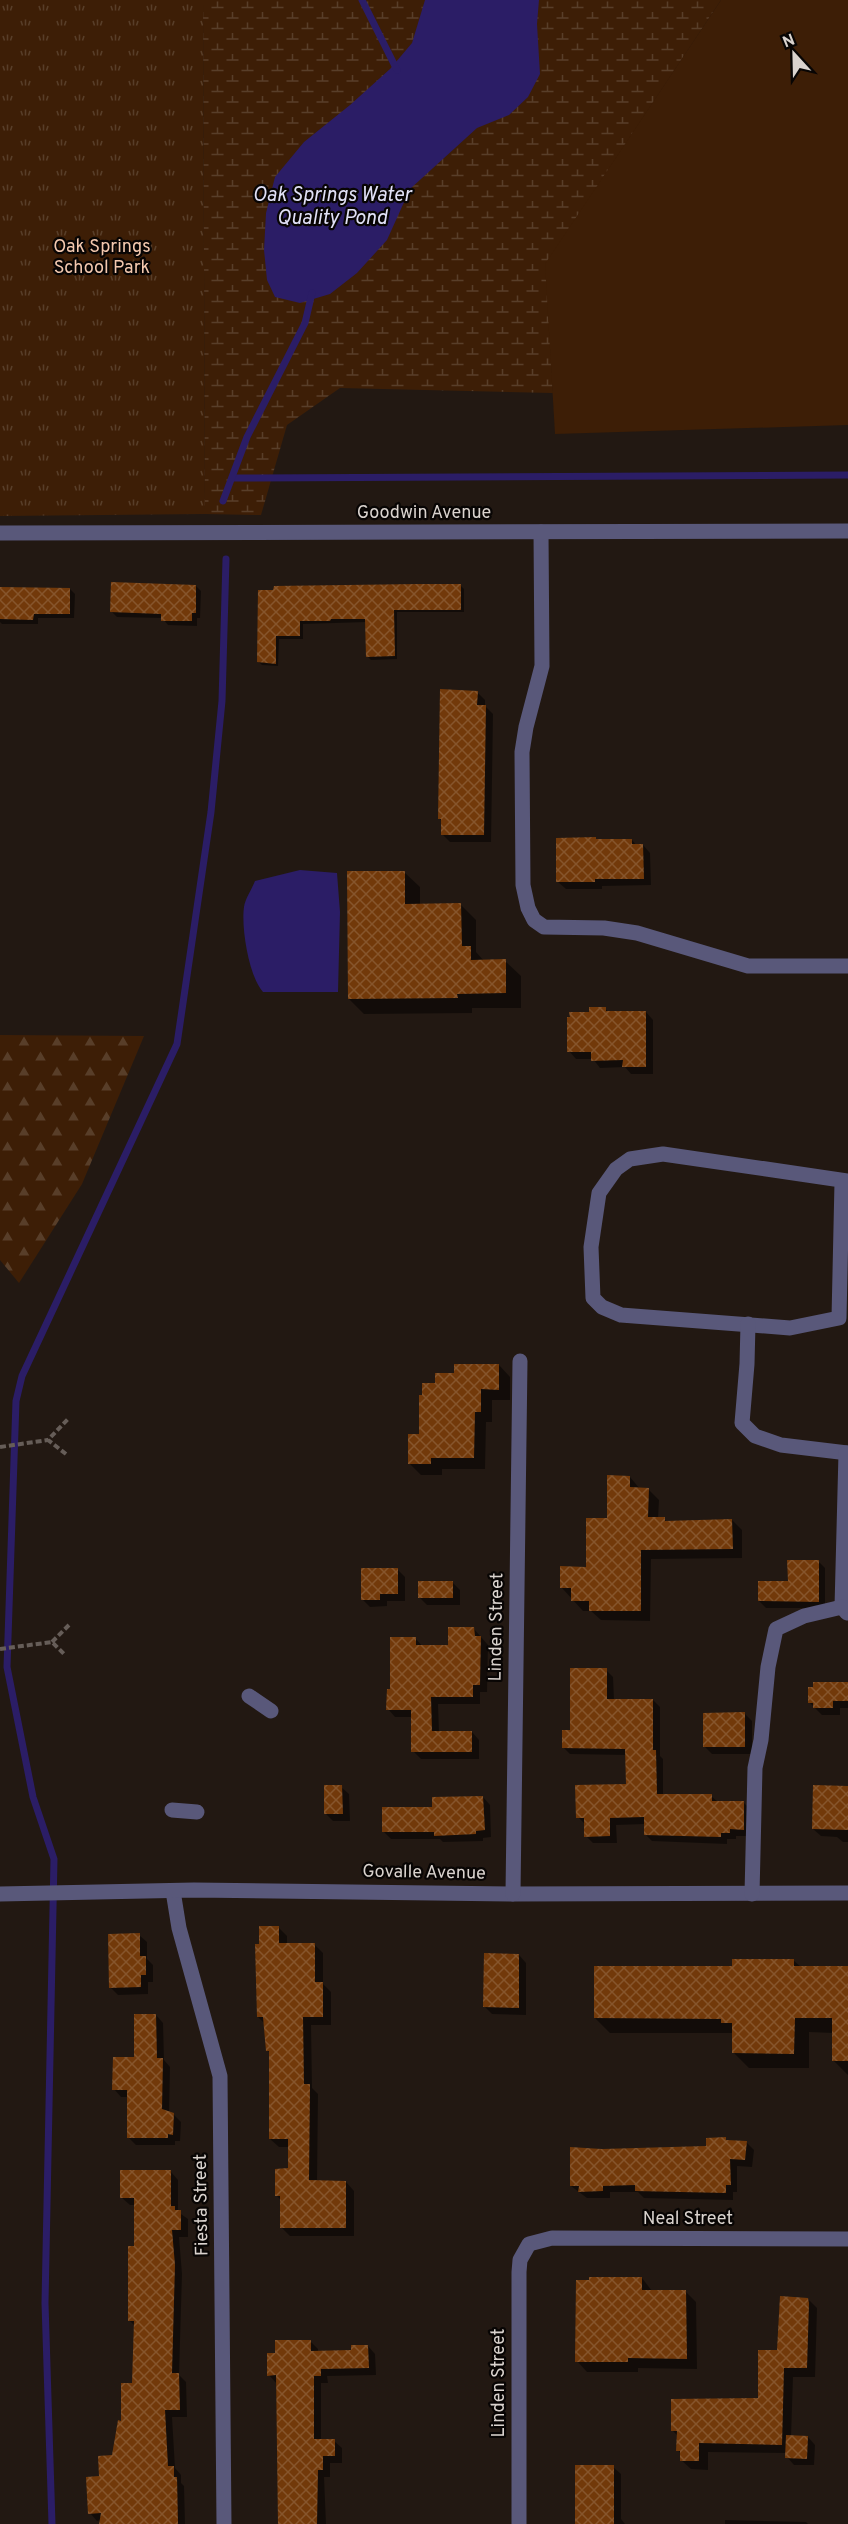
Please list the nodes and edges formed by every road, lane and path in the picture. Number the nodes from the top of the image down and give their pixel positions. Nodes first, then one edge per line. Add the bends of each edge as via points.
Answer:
1 (848, 531) edge
2 (541, 532) junction
3 (0, 533) edge
4 (848, 966) edge
5 (845, 1181) edge
6 (748, 1324) junction
7 (520, 1361) dead end
8 (68, 1419) dead end
9 (48, 1440) junction
10 (0, 1447) edge
11 (847, 1453) edge
12 (66, 1454) dead end
13 (845, 1610) edge
14 (70, 1624) dead end
15 (52, 1642) junction
16 (0, 1649) edge
17 (65, 1655) dead end
18 (249, 1695) dead end
19 (271, 1711) dead end
20 (172, 1810) dead end
21 (197, 1812) dead end
22 (173, 1891) junction
23 (848, 1893) edge
24 (0, 1894) edge
25 (513, 1894) junction
26 (752, 1894) junction
27 (848, 2239) edge
28 (529, 2244) joint
29 (224, 2524) edge
30 (519, 2524) edge

1 - 2 street, Goodwin Avenue
2 - 3 street, Goodwin Avenue
2 - 4 street via 542,666 522,752 523,885 534,920 544,927 637,933 748,966
5 - 6 street via 839,1318 790,1328
5 - 6 street via 663,1154 630,1160 616,1169 599,1193 591,1246 593,1298 602,1307 621,1314
6 - 11 street via 742,1423 755,1436 781,1444
7 - 25 street, Linden Street
8 - 9 path
9 - 10 path
9 - 12 path
11 - 13 street
13 - 26 street via 804,1616 776,1629 755,1768
14 - 15 path
15 - 16 path
15 - 17 path
18 - 19 street
20 - 21 street
22 - 24 street, Govalle Avenue
22 - 25 street, Govalle Avenue
22 - 29 street, Fiesta Street via 179,1928 220,2076
23 - 26 street, Govalle Avenue
25 - 26 street, Govalle Avenue
27 - 28 street, Neal Street via 552,2238
28 - 30 street, Linden Street via 520,2260 519,2272

